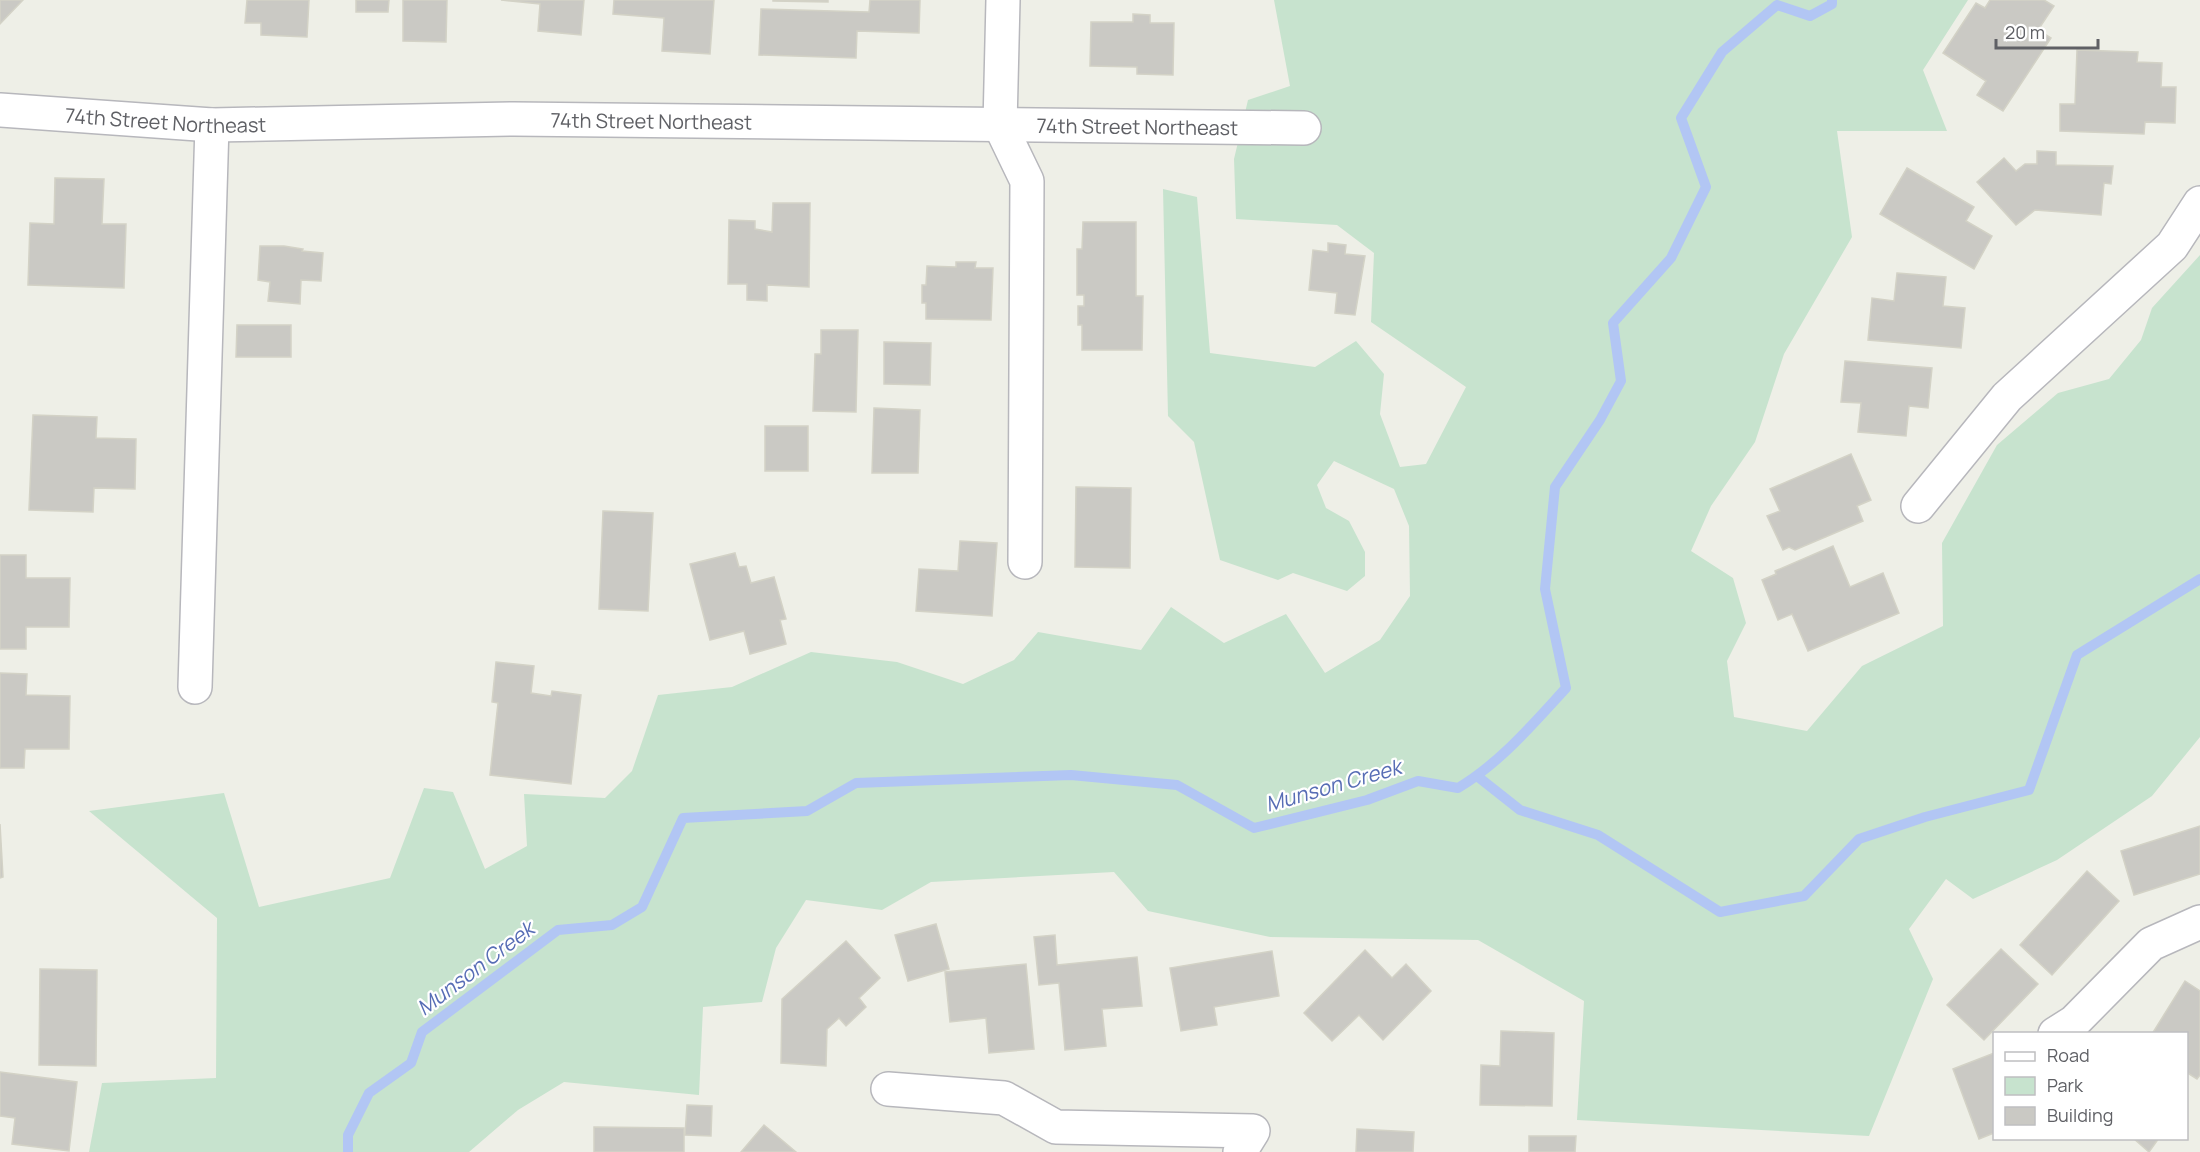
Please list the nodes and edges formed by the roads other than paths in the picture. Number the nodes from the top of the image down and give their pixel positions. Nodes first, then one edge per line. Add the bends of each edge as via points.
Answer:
1 (1003, 0) edge
2 (0, 110) edge
3 (212, 125) junction
4 (1000, 125) junction
5 (1304, 128) dead end
6 (2200, 203) edge
7 (1918, 506) dead end
8 (1025, 561) dead end
9 (195, 687) dead end
10 (2200, 922) edge
11 (2058, 1032) edge
12 (888, 1089) dead end
13 (1246, 1141) edge

1 - 4 street
2 - 3 street, 74th Street Northeast
3 - 4 street, 74th Street Northeast via 526,119
3 - 9 street
4 - 5 street, 74th Street Northeast
4 - 8 street via 1027,181
6 - 7 street via 2172,246 2007,397
10 - 11 street via 2151,944 2074,1022
12 - 13 street via 1004,1098 1056,1127

